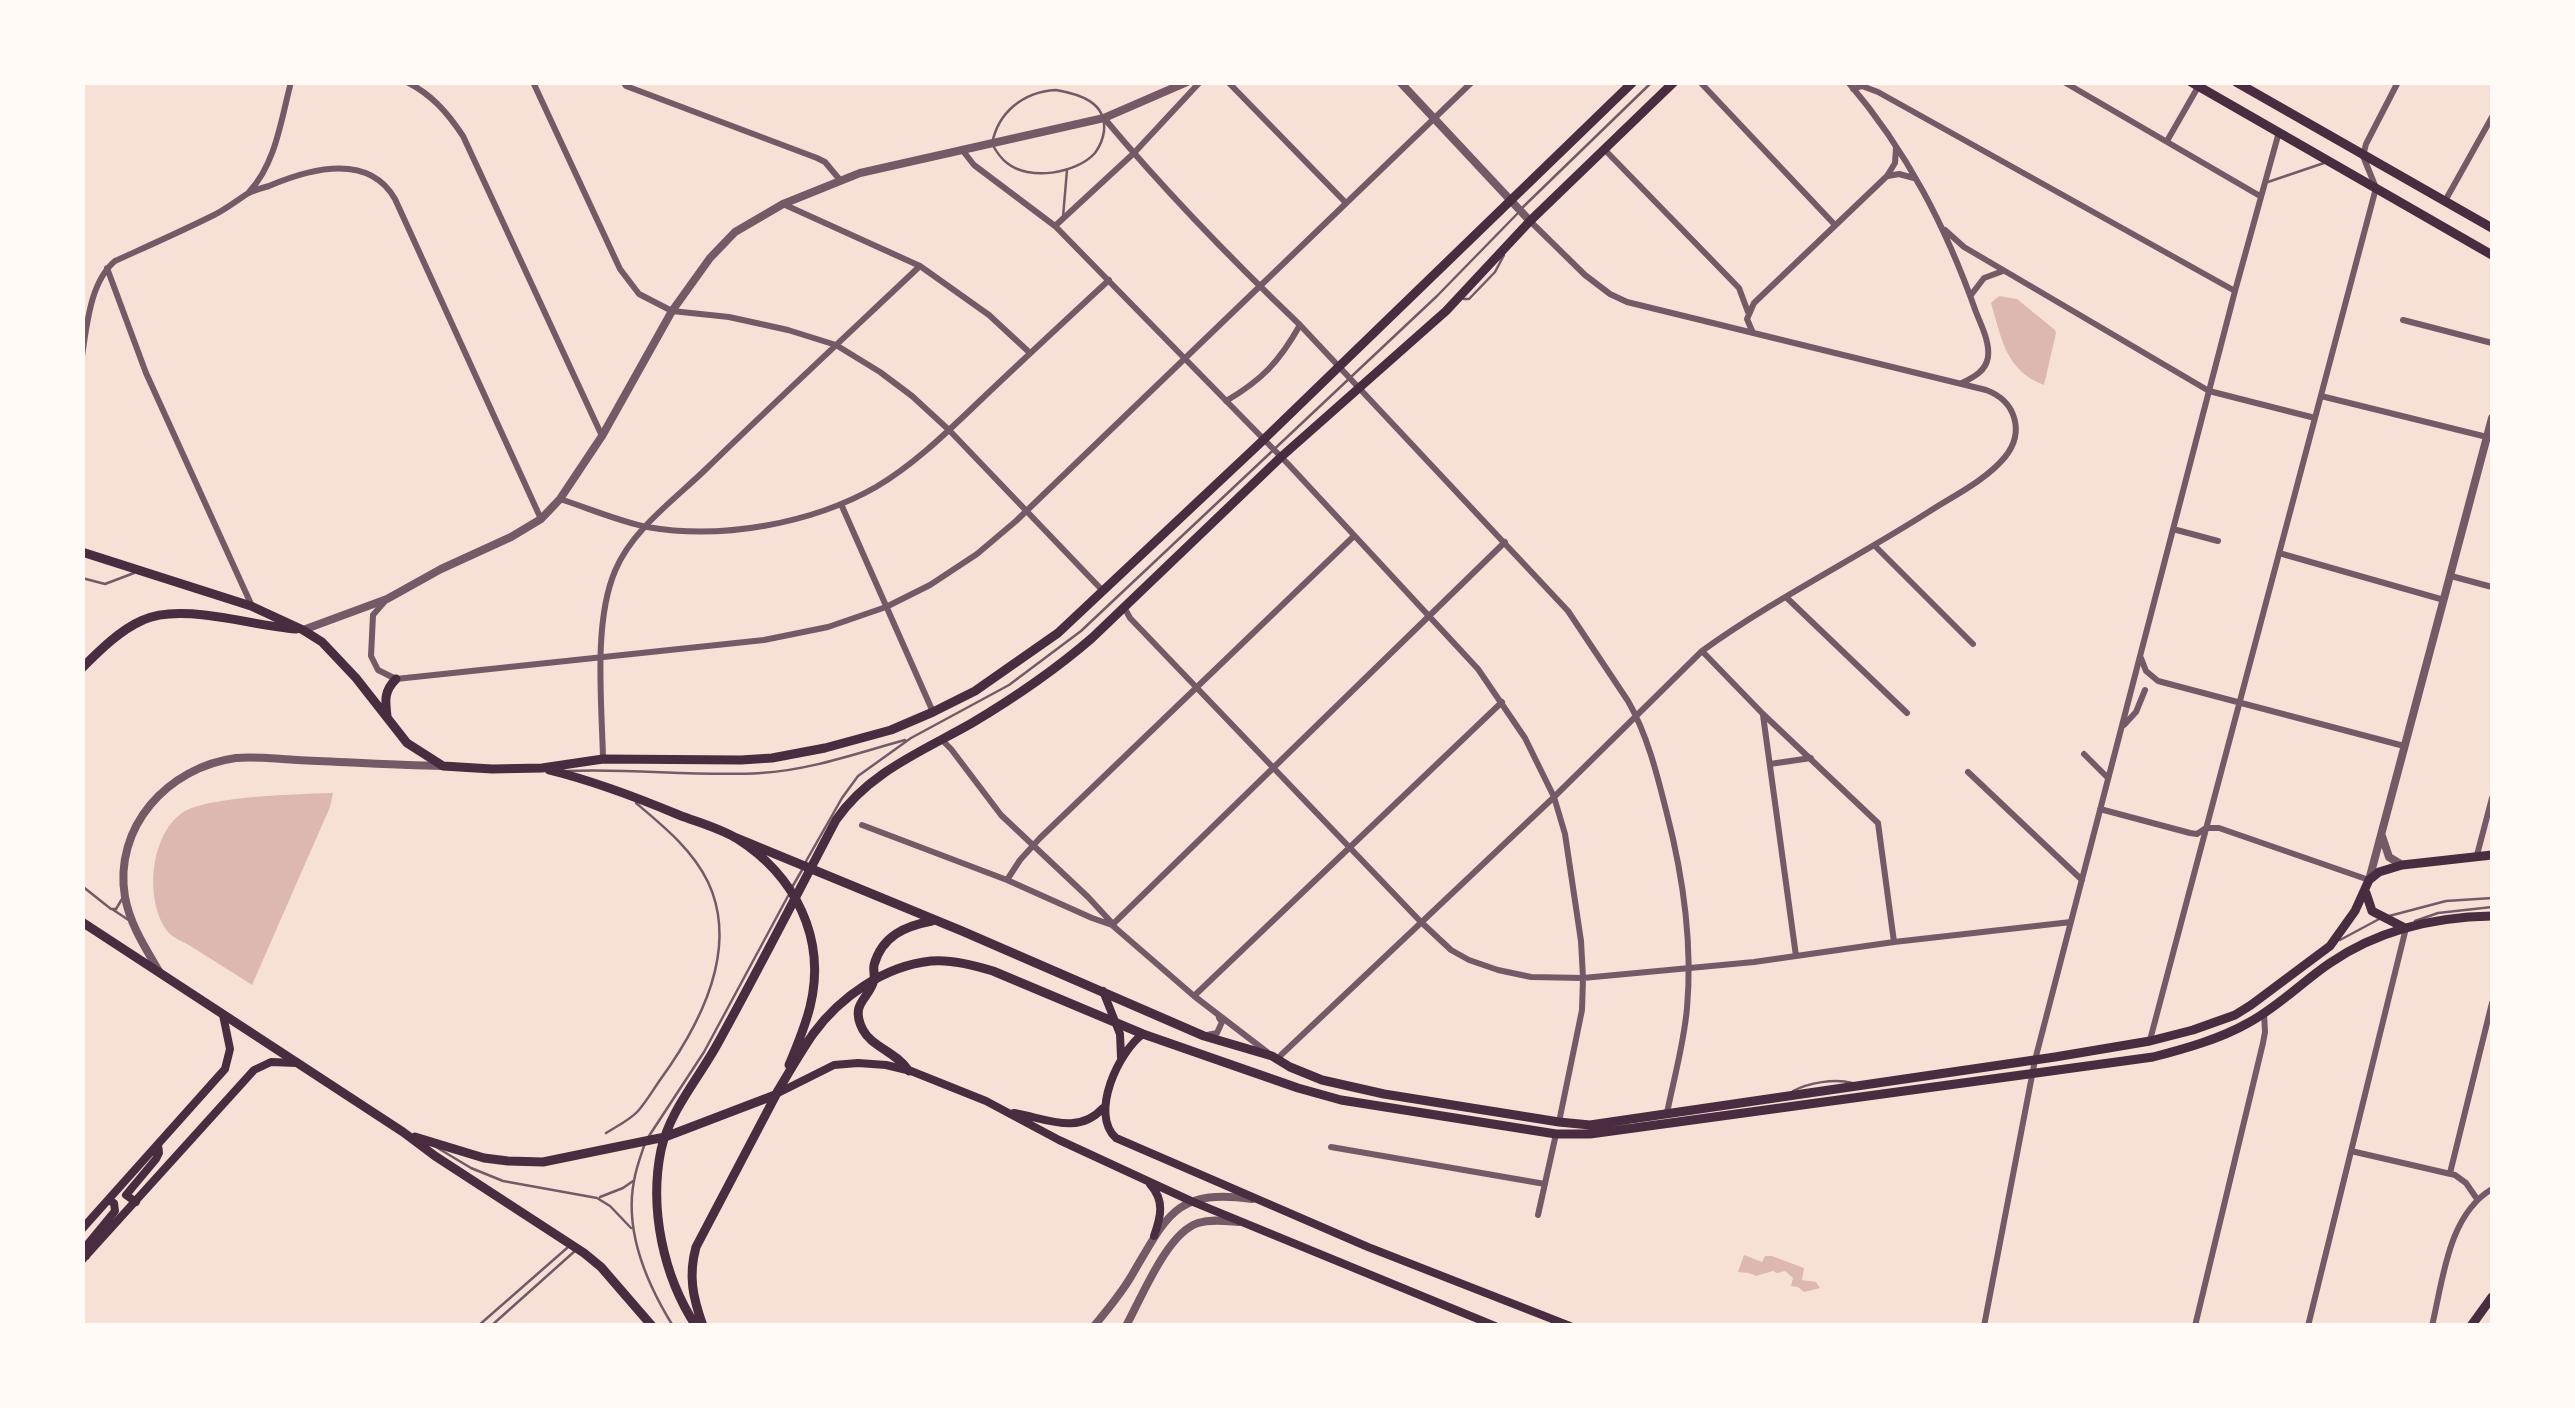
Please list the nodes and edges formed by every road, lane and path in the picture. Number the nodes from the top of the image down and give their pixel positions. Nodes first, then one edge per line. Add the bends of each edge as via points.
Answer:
1 (291, 82) edge
2 (406, 82) edge
3 (533, 82) edge
4 (623, 82) edge
5 (1187, 82) edge
6 (1200, 82) edge
7 (1228, 82) edge
8 (1400, 82) edge
9 (1472, 82) edge
10 (1633, 82) edge
11 (1652, 82) edge
12 (1674, 82) edge
13 (1700, 82) edge
14 (2064, 82) edge
15 (2236, 82) edge
16 (2398, 82) edge
17 (2194, 84) edge
18 (1851, 86) edge
19 (2492, 117) edge
20 (1104, 118) junction
21 (1434, 119) junction
22 (2278, 132) junction
23 (2166, 141) junction
24 (992, 144) junction
25 (1896, 146) junction
26 (1604, 149) junction
27 (963, 151) junction
28 (1134, 153) junction
29 (2363, 156) junction
30 (2330, 162) junction
31 (1067, 169) junction
32 (265, 170) junction
33 (1887, 176) junction
34 (840, 180) junction
35 (1916, 180) junction
36 (280, 181) junction
37 (2264, 183) junction
38 (2376, 188) junction
39 (248, 193) junction
40 (2260, 196) junction
41 (1510, 200) junction
42 (2444, 202) junction
43 (782, 204) junction
44 (1346, 204) junction
45 (1520, 210) junction
46 (1063, 218) junction
47 (1530, 220) junction
48 (1835, 225) junction
49 (1055, 226) junction
50 (2492, 228) edge
51 (1945, 230) junction
52 (2492, 254) edge
53 (920, 266) junction
54 (107, 268) junction
55 (2004, 270) junction
56 (1108, 280) junction
57 (1260, 286) junction
58 (1738, 288) junction
59 (2235, 292) junction
60 (1763, 294) junction
61 (1970, 296) junction
62 (672, 312) junction
63 (1748, 313) junction
64 (2403, 320) dead end
65 (1300, 326) junction
66 (1754, 334) junction
67 (2492, 344) edge
68 (836, 346) junction
69 (1030, 353) junction
70 (82, 356) edge
71 (1185, 359) junction
72 (1339, 367) junction
73 (1349, 379) junction
74 (1961, 384) junction
75 (1358, 388) junction
76 (2209, 391) junction
77 (2321, 396) junction
78 (1226, 401) junction
79 (2316, 418) junction
80 (2492, 418) edge
81 (948, 430) junction
82 (602, 436) junction
83 (2488, 437) junction
84 (1264, 440) junction
85 (1276, 453) junction
86 (560, 499) junction
87 (841, 504) junction
88 (1026, 512) junction
89 (541, 519) junction
90 (647, 526) junction
91 (2173, 529) junction
92 (1354, 536) junction
93 (2218, 541) dead end
94 (1505, 542) junction
95 (1876, 546) junction
96 (82, 552) edge
97 (2279, 553) junction
98 (140, 571) junction
99 (2450, 576) junction
100 (82, 578) edge
101 (2492, 587) edge
102 (1104, 592) junction
103 (1786, 598) junction
104 (387, 599) junction
105 (2444, 600) junction
106 (251, 606) junction
107 (886, 607) junction
108 (1124, 607) junction
109 (1428, 615) junction
110 (303, 630) junction
111 (1973, 644) dead end
112 (1702, 651) junction
113 (2140, 655) junction
114 (602, 657) junction
115 (82, 668) edge
116 (2134, 678) junction
117 (396, 679) junction
118 (2158, 681) junction
119 (1195, 688) junction
120 (2146, 690) junction
121 (1502, 702) junction
122 (2238, 703) junction
123 (933, 712) junction
124 (1906, 713) dead end
125 (1763, 714) junction
126 (1636, 715) junction
127 (388, 719) junction
128 (2120, 730) junction
129 (911, 738) junction
130 (942, 740) junction
131 (2404, 746) junction
132 (2084, 754) dead end
133 (1811, 758) junction
134 (603, 760) junction
135 (1770, 764) junction
136 (443, 766) junction
137 (542, 768) junction
138 (1272, 768) junction
139 (556, 772) junction
140 (1968, 772) dead end
141 (2108, 778) junction
142 (625, 793) junction
143 (1554, 796) junction
144 (2492, 798) edge
145 (2100, 810) junction
146 (833, 818) junction
147 (862, 825) dead end
148 (2206, 828) junction
149 (2381, 831) junction
150 (734, 837) junction
151 (1032, 846) junction
152 (1350, 846) junction
153 (2477, 856) junction
154 (2492, 856) edge
155 (2402, 865) junction
156 (1007, 880) junction
157 (2082, 880) junction
158 (2368, 885) junction
159 (82, 886) edge
160 (125, 893) junction
161 (2492, 898) edge
162 (1096, 904) junction
163 (2492, 907) edge
164 (110, 909) junction
165 (1089, 916) junction
166 (2492, 916) edge
167 (2383, 918) junction
168 (935, 920) junction
169 (1420, 921) junction
170 (82, 922) edge
171 (2071, 922) junction
172 (133, 923) junction
173 (1112, 924) junction
174 (2406, 928) junction
175 (1894, 942) junction
176 (2330, 946) junction
177 (882, 948) junction
178 (1796, 956) junction
179 (1689, 968) junction
180 (891, 972) junction
181 (160, 974) junction
182 (1584, 978) junction
183 (874, 981) junction
184 (1103, 991) junction
185 (1194, 996) junction
186 (2492, 1002) edge
187 (1216, 1012) junction
188 (2264, 1013) junction
189 (223, 1015) junction
190 (1115, 1022) junction
191 (1143, 1034) junction
192 (1204, 1036) junction
193 (2150, 1041) junction
194 (1275, 1059) junction
195 (2035, 1060) junction
196 (1120, 1061) junction
197 (297, 1063) junction
198 (909, 1071) junction
199 (2034, 1072) junction
200 (681, 1094) junction
201 (776, 1094) junction
202 (1105, 1105) junction
203 (1010, 1112) junction
204 (1667, 1114) junction
205 (1558, 1128) junction
206 (403, 1132) junction
207 (606, 1132) dead end
208 (664, 1137) junction
209 (425, 1141) junction
210 (646, 1141) junction
211 (158, 1145) junction
212 (1330, 1147) dead end
213 (2351, 1151) junction
214 (2450, 1173) junction
215 (634, 1180) junction
216 (1147, 1181) junction
217 (1545, 1184) junction
218 (2492, 1190) edge
219 (597, 1198) junction
220 (1256, 1199) junction
221 (108, 1200) junction
222 (2477, 1200) junction
223 (136, 1202) junction
224 (1191, 1202) junction
225 (1538, 1215) dead end
226 (1238, 1222) junction
227 (82, 1228) edge
228 (632, 1229) junction
229 (1154, 1236) junction
230 (575, 1246) junction
231 (84, 1258) edge
232 (2492, 1297) edge
233 (478, 1326) edge
234 (490, 1326) edge
235 (652, 1326) edge
236 (673, 1326) edge
237 (699, 1326) edge
238 (1094, 1326) edge
239 (1126, 1326) edge
240 (1494, 1326) edge
241 (1570, 1326) edge
242 (1984, 1326) edge
243 (2195, 1326) edge
244 (2308, 1326) edge
245 (2432, 1326) edge
246 (2471, 1326) edge

1 - 32 street
2 - 82 street via 431,96 463,136
3 - 62 street via 620,269 639,294
4 - 34 street via 817,158
5 - 20 street
6 - 28 street
7 - 44 street
8 - 21 street
9 - 21 street
10 - 41 main road
11 - 45 lane
12 - 26 main road
13 - 48 street
14 - 23 street
15 - 29 main road
16 - 29 street
17 - 22 main road
17 - 23 street
18 - 25 street
18 - 59 street via 1878,92
19 - 42 street
20 - 24 street
20 - 24 lane via 1079,94 1044,91 1011,108
20 - 28 street
20 - 31 lane via 1098,149
21 - 41 street
21 - 44 street
22 - 30 main road
22 - 37 street
23 - 40 street
24 - 27 street
24 - 31 lane via 1024,171
25 - 33 street
25 - 35 street
26 - 47 main road
26 - 58 street
27 - 34 street
27 - 49 street
28 - 46 street
28 - 57 street
29 - 38 street
29 - 42 main road
30 - 37 lane
30 - 38 main road
31 - 46 lane
32 - 36 street
32 - 39 street
33 - 35 street
33 - 48 street
34 - 43 street
35 - 51 street
36 - 39 street
36 - 89 street via 349,168 390,191
37 - 40 street
38 - 52 main road
38 - 77 street
39 - 54 street
40 - 59 street
41 - 45 street
41 - 72 main road
42 - 50 main road
43 - 53 street
43 - 62 street via 735,232
44 - 57 street
45 - 47 street
45 - 73 lane
46 - 49 street
47 - 66 street via 1610,294
47 - 75 main road via 1458,299
48 - 60 street
49 - 56 street
51 - 55 street
51 - 61 street
53 - 68 street
53 - 69 street
54 - 70 street via 94,295
54 - 106 street
55 - 61 street via 1984,278
55 - 76 street
56 - 69 street
56 - 71 street
57 - 65 street
57 - 71 street
58 - 60 street
58 - 63 street
59 - 76 street
60 - 63 street
61 - 74 street via 1988,357 1983,370
62 - 68 street via 761,323
62 - 82 street
63 - 66 street
64 - 67 street
65 - 72 street
65 - 78 street via 1277,362
66 - 74 street
68 - 81 street via 880,372
68 - 90 street
69 - 81 street
71 - 78 street
71 - 88 street
72 - 73 street
72 - 84 main road
73 - 75 street
73 - 85 lane
74 - 95 street via 2008,404 2016,430 2010,450 1982,477
75 - 85 main road
75 - 94 street
76 - 79 street
76 - 91 street
77 - 79 street
77 - 83 street
78 - 84 street
79 - 97 street
80 - 83 street
81 - 87 street via 878,486
81 - 88 street
82 - 86 street
83 - 99 street
84 - 85 street
84 - 102 main road
85 - 92 street
85 - 108 main road
85 - 129 lane via 1058,650
86 - 89 street
86 - 90 street
87 - 90 street via 750,528
87 - 107 street
88 - 102 street
88 - 107 street via 954,571
89 - 104 street
90 - 114 street via 615,572
91 - 93 street
91 - 113 street
92 - 109 street
92 - 119 street
94 - 109 street
94 - 126 street via 1578,624
95 - 103 street
95 - 111 street
96 - 98 main road
97 - 105 street
97 - 122 street
98 - 100 lane via 105,584
98 - 106 main road
99 - 101 street
99 - 105 street
102 - 123 main road via 1038,650
103 - 112 street
103 - 124 street
104 - 110 street
104 - 117 street via 373,615 370,650 378,670
105 - 131 street
106 - 110 main road
107 - 114 street via 764,640
107 - 123 street
108 - 119 street
108 - 130 main road via 1064,661
109 - 121 street
109 - 138 street
110 - 115 main road via 170,612 134,624
110 - 127 main road via 349,670
112 - 125 street
112 - 126 street
113 - 116 street
113 - 118 street
114 - 117 street
114 - 134 street
116 - 120 street
116 - 128 street
117 - 127 main road via 385,698
118 - 120 street
118 - 122 street
119 - 138 street
119 - 151 street
120 - 128 street
121 - 143 street
121 - 152 street
122 - 131 street
122 - 148 street
123 - 134 main road via 891,730 782,757
125 - 133 street
125 - 135 street
126 - 143 street
126 - 179 street via 1678,859
127 - 136 main road via 408,744
128 - 141 street
129 - 139 lane via 762,773
129 - 146 lane via 858,776
130 - 146 main road via 871,781
130 - 151 street
131 - 149 street
132 - 141 street
133 - 135 street
133 - 175 street via 1878,823
134 - 137 main road
135 - 178 street
136 - 137 main road
136 - 160 street via 238,758 194,771 150,802 134,829
137 - 139 main road
138 - 152 street
138 - 173 street
139 - 142 main road
140 - 157 street
141 - 145 street
142 - 150 main road
142 - 207 lane via 697,863 715,901 720,942 700,1019 636,1114
143 - 169 street
143 - 182 street via 1574,886
144 - 153 street
145 - 148 street via 2190,833
145 - 157 street
146 - 200 main road via 728,1026
147 - 156 street
148 - 158 street
148 - 193 street
149 - 155 street via 2386,852
149 - 158 street
150 - 168 main road
150 - 201 main road via 786,882 813,944 810,1007
151 - 156 street
151 - 162 street
152 - 169 street
152 - 185 street
153 - 154 main road
153 - 155 main road
155 - 158 main road via 2382,870
156 - 165 street
157 - 171 street
158 - 167 main road via 2370,908
158 - 176 main road
159 - 164 lane
160 - 164 lane
160 - 172 street
161 - 167 lane via 2446,901
162 - 165 street via 1097,913
162 - 173 street
163 - 174 lane via 2431,915
164 - 172 lane
165 - 173 street
166 - 174 main road
167 - 174 main road
167 - 176 lane
168 - 177 main road via 902,929
168 - 184 main road
169 - 182 street via 1469,960 1531,977
169 - 194 street
170 - 181 main road
171 - 175 street
171 - 195 street
172 - 181 street
173 - 185 street
174 - 188 main road via 2361,944
174 - 213 street
175 - 178 street
176 - 193 main road via 2234,1015
177 - 180 main road via 882,963
177 - 183 main road
178 - 179 street
179 - 182 street
179 - 204 street
180 - 183 main road
180 - 190 main road via 931,961 967,964
181 - 189 main road
182 - 205 street
183 - 198 main road via 858,1013 863,1029
183 - 201 main road via 829,1015
184 - 190 main road
184 - 192 main road
185 - 187 street
186 - 214 street
187 - 192 street via 1218,1031
187 - 194 street
188 - 199 main road via 2166,1053
188 - 243 street via 2263,1044
189 - 197 main road
189 - 211 main road via 227,1065
190 - 191 main road
190 - 196 main road
191 - 196 main road
191 - 205 main road via 1341,1100
192 - 194 main road
193 - 195 main road
194 - 205 main road via 1348,1087
195 - 199 street
195 - 204 main road
196 - 202 main road
197 - 206 main road
197 - 223 main road via 271,1062 254,1070
198 - 201 main road via 834,1065
198 - 203 main road
199 - 205 main road via 1590,1134
199 - 242 street
200 - 208 main road
200 - 210 lane
201 - 208 main road
201 - 237 main road via 696,1247 691,1282
202 - 203 main road via 1089,1121 1073,1125
202 - 220 main road via 1107,1127 1116,1138
203 - 216 main road
204 - 205 main road
205 - 217 street
206 - 209 main road
206 - 230 main road
208 - 210 main road
208 - 237 main road via 660,1229 676,1288
209 - 210 main road via 526,1162
209 - 219 lane via 504,1181
210 - 215 lane
211 - 221 main road
211 - 223 main road via 156,1159 126,1195
212 - 217 street
213 - 214 street
213 - 244 street
214 - 222 street
215 - 219 lane
215 - 228 lane
216 - 224 main road
216 - 229 main road via 1160,1201
217 - 225 street
218 - 222 street
219 - 228 lane
220 - 224 street via 1222,1195
220 - 241 main road
221 - 227 main road
221 - 231 main road via 116,1211 87,1244
222 - 245 street via 2457,1234
223 - 231 main road
224 - 226 main road
224 - 229 street
226 - 239 street via 1206,1221 1183,1231
226 - 240 main road
228 - 236 lane
229 - 238 street
230 - 233 lane
230 - 234 lane
230 - 235 main road
232 - 246 main road

